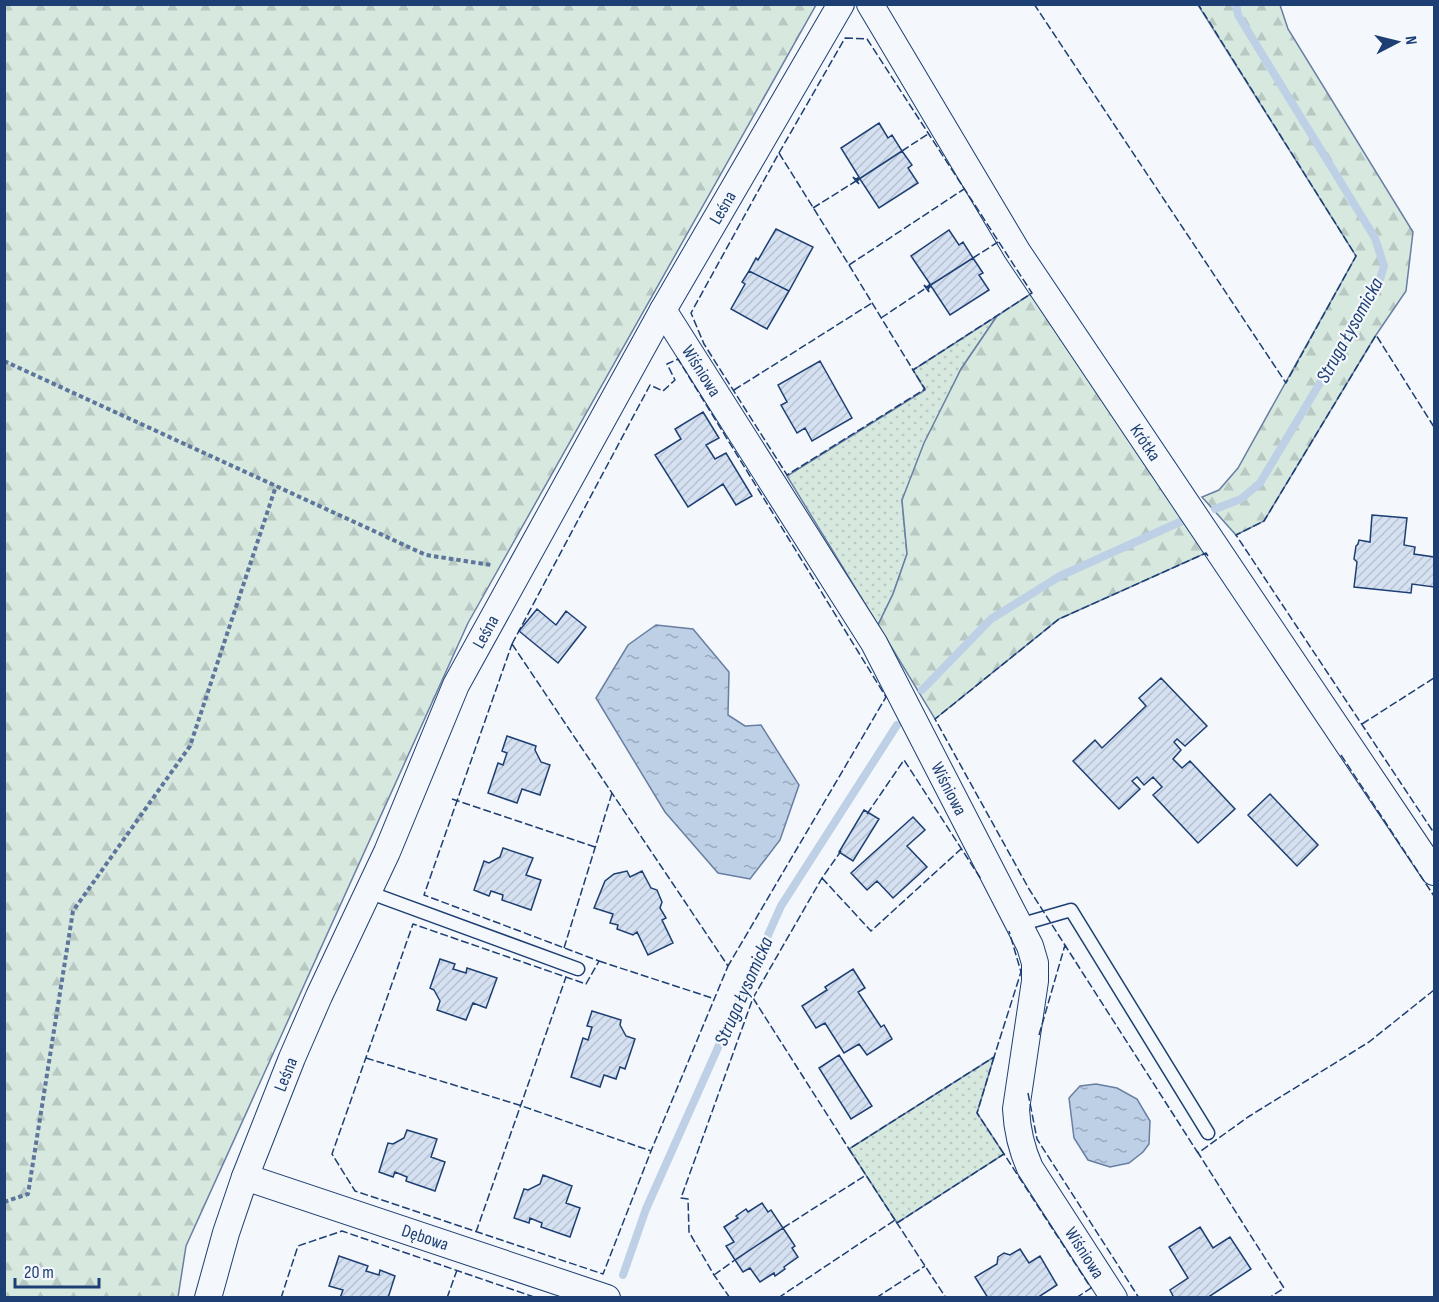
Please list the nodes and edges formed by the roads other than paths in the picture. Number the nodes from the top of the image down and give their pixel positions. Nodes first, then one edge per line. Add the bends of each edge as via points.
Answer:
1 (841, 4) edge
2 (870, 4) edge
3 (663, 310) junction
4 (1434, 872) edge
5 (368, 891) junction
6 (1019, 925) junction
7 (578, 969) dead end
8 (1208, 1133) dead end
9 (245, 1177) junction
10 (208, 1298) edge
11 (607, 1298) edge
12 (1114, 1298) edge

1 - 3 street, Leśna
2 - 4 street, Krótka via 1017,251
3 - 5 street, Leśna via 456,685
3 - 6 street, Wiśniowa via 874,644
5 - 7 lane
5 - 9 street, Leśna via 306,1027
6 - 8 lane via 1071,910
6 - 12 street, Wiśniowa via 1035,963 1017,1090 1021,1147 1030,1168
9 - 10 street, Leśna
9 - 11 street, Dębowa

